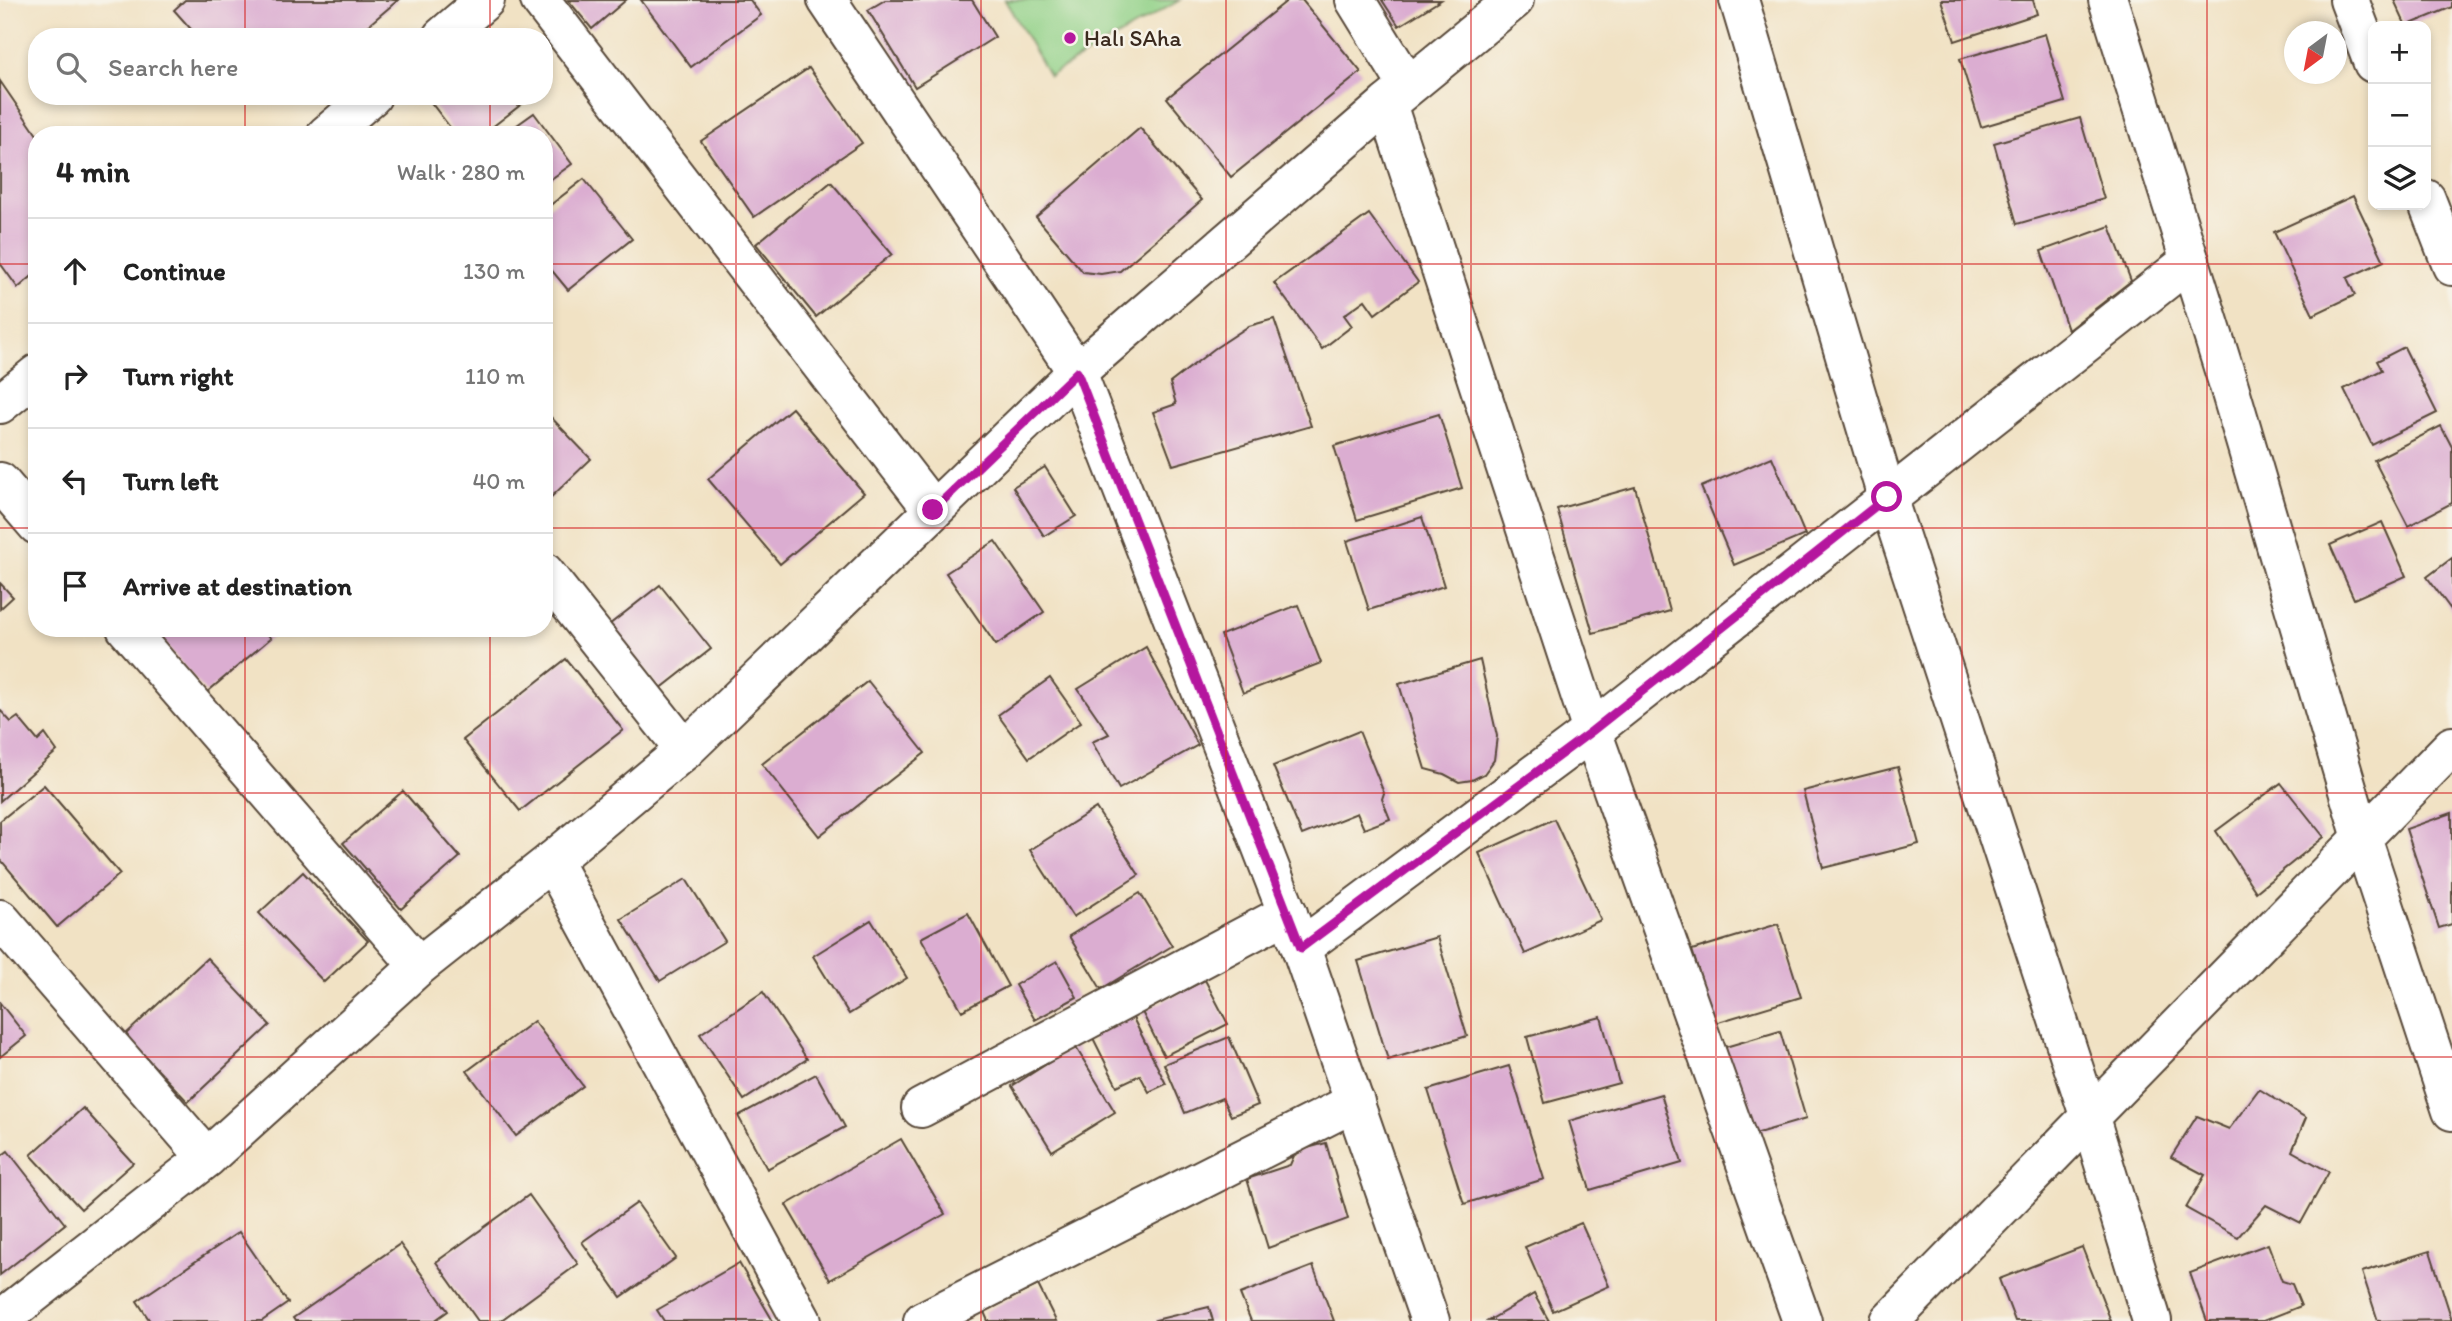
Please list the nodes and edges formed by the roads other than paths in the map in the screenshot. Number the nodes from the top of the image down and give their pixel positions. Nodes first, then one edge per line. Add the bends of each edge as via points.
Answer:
1 (485, 0) edge
2 (540, 0) edge
3 (827, 0) edge
4 (1355, 0) edge
5 (1514, 0) edge
6 (1739, 0) edge
7 (2108, 0) edge
8 (2349, 0) edge
9 (452, 28) edge
10 (2368, 50) edge
11 (1398, 95) junction
12 (361, 105) edge
13 (337, 126) edge
14 (2431, 210) edge
15 (2190, 261) junction
16 (2452, 266) edge
17 (1077, 372) junction
18 (28, 381) edge
19 (0, 404) edge
20 (0, 482) edge
21 (1887, 497) junction
22 (933, 510) junction
23 (28, 515) edge
24 (553, 583) edge
25 (134, 637) edge
26 (1592, 731) junction
27 (2452, 747) edge
28 (685, 750) junction
29 (2362, 838) junction
30 (552, 861) junction
31 (0, 919) edge
32 (1295, 931) junction
33 (419, 966) junction
34 (1355, 1102) junction
35 (920, 1108) dead end
36 (2452, 1111) edge
37 (2090, 1118) junction
38 (207, 1158) junction
39 (0, 1320) edge
40 (802, 1321) edge
41 (923, 1321) edge
42 (1430, 1321) edge
43 (1802, 1321) edge
44 (1890, 1321) edge
45 (2152, 1321) edge

1 - 9 street
2 - 22 street
3 - 17 street
4 - 11 street
5 - 11 street
6 - 21 street
7 - 15 street
8 - 10 street
11 - 17 street
11 - 26 street
12 - 13 street
14 - 16 street
15 - 21 street
15 - 29 street
17 - 22 street
17 - 32 street
18 - 19 street
20 - 23 street
21 - 26 street
21 - 37 street
22 - 28 street
24 - 28 street
25 - 33 street
26 - 32 street
26 - 43 street
27 - 29 street
28 - 30 street
29 - 36 street
29 - 37 street
30 - 33 street
30 - 40 street
31 - 38 street
32 - 34 street
32 - 35 street
33 - 38 street
34 - 41 street
34 - 42 street
37 - 44 street
37 - 45 street
38 - 39 street

